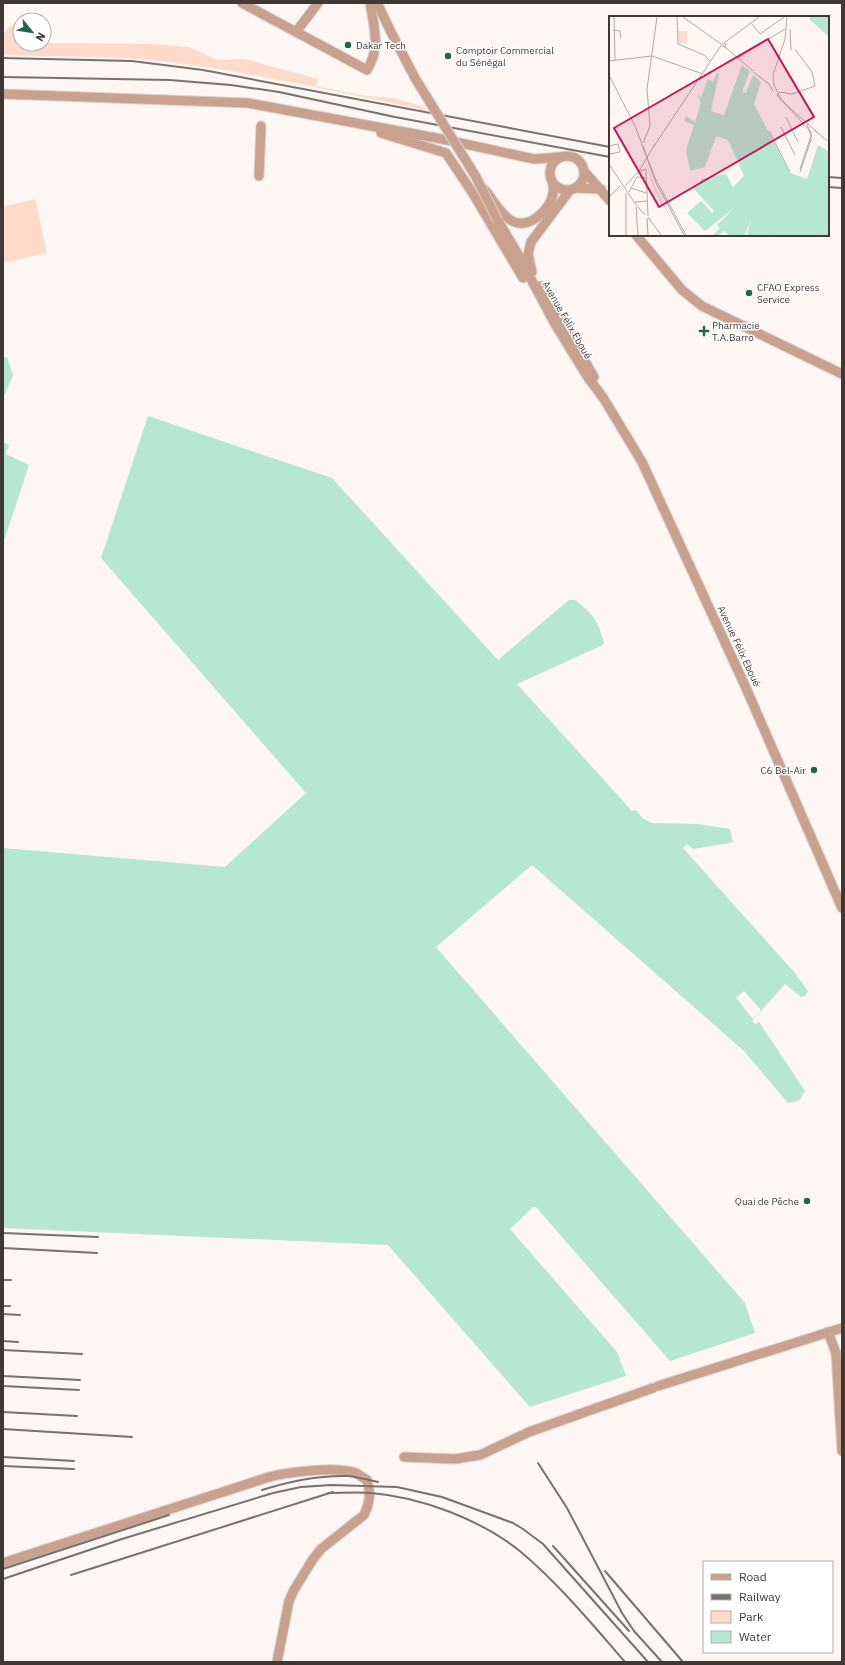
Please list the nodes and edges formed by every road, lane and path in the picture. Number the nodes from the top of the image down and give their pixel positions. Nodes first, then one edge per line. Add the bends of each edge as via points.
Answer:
1 (242, 3) edge
2 (318, 3) edge
3 (370, 3) edge
4 (381, 4) edge
5 (296, 32) junction
6 (3, 94) edge
7 (353, 123) junction
8 (261, 126) dead end
9 (447, 140) junction
10 (446, 153) junction
11 (562, 157) junction
12 (534, 159) junction
13 (584, 171) junction
14 (259, 176) dead end
15 (551, 178) junction
16 (572, 189) junction
17 (601, 189) junction
18 (609, 200) edge
19 (500, 217) junction
20 (525, 224) junction
21 (637, 236) edge
22 (532, 241) junction
23 (513, 245) junction
24 (532, 272) junction
25 (555, 324) junction
26 (842, 374) edge
27 (604, 399) junction
28 (842, 908) edge
29 (842, 1328) edge
30 (828, 1332) junction
31 (842, 1451) edge
32 (404, 1457) dead end
33 (3, 1563) edge
34 (277, 1662) edge

1 - 5 street
2 - 5 street
3 - 5 street via 376,44 367,70
4 - 19 street, Avenue Félix Eboué, bridge via 391,32 415,78
6 - 7 street via 248,103
7 - 9 street
7 - 10 street
8 - 14 street
9 - 10 street
9 - 12 street
10 - 25 street
11 - 12 street
11 - 13 street via 570,156 576,159
11 - 15 street via 553,164
12 - 15 street via 544,166
13 - 16 street via 582,181
13 - 17 street
15 - 16 street via 560,189
15 - 20 street via 553,194 550,203 538,216
16 - 17 street
16 - 22 street
17 - 18 street
19 - 20 street
19 - 23 street, Avenue Félix Eboué
20 - 22 street via 530,230
21 - 26 street via 682,290 702,306
22 - 23 street
22 - 24 street via 528,254
23 - 24 street, Avenue Félix Eboué
23 - 25 street, Avenue Félix Eboué
24 - 27 street, Avenue Félix Eboué via 585,360
25 - 27 street, Avenue Félix Eboué
27 - 28 street, Avenue Félix Eboué via 642,462 746,688
29 - 30 street
30 - 31 street via 836,1353
30 - 32 street via 656,1387 529,1432 480,1456 455,1459
33 - 34 street via 269,1477 290,1472 342,1470 356,1473 367,1480 370,1493 364,1515 321,1549 294,1590 289,1601

